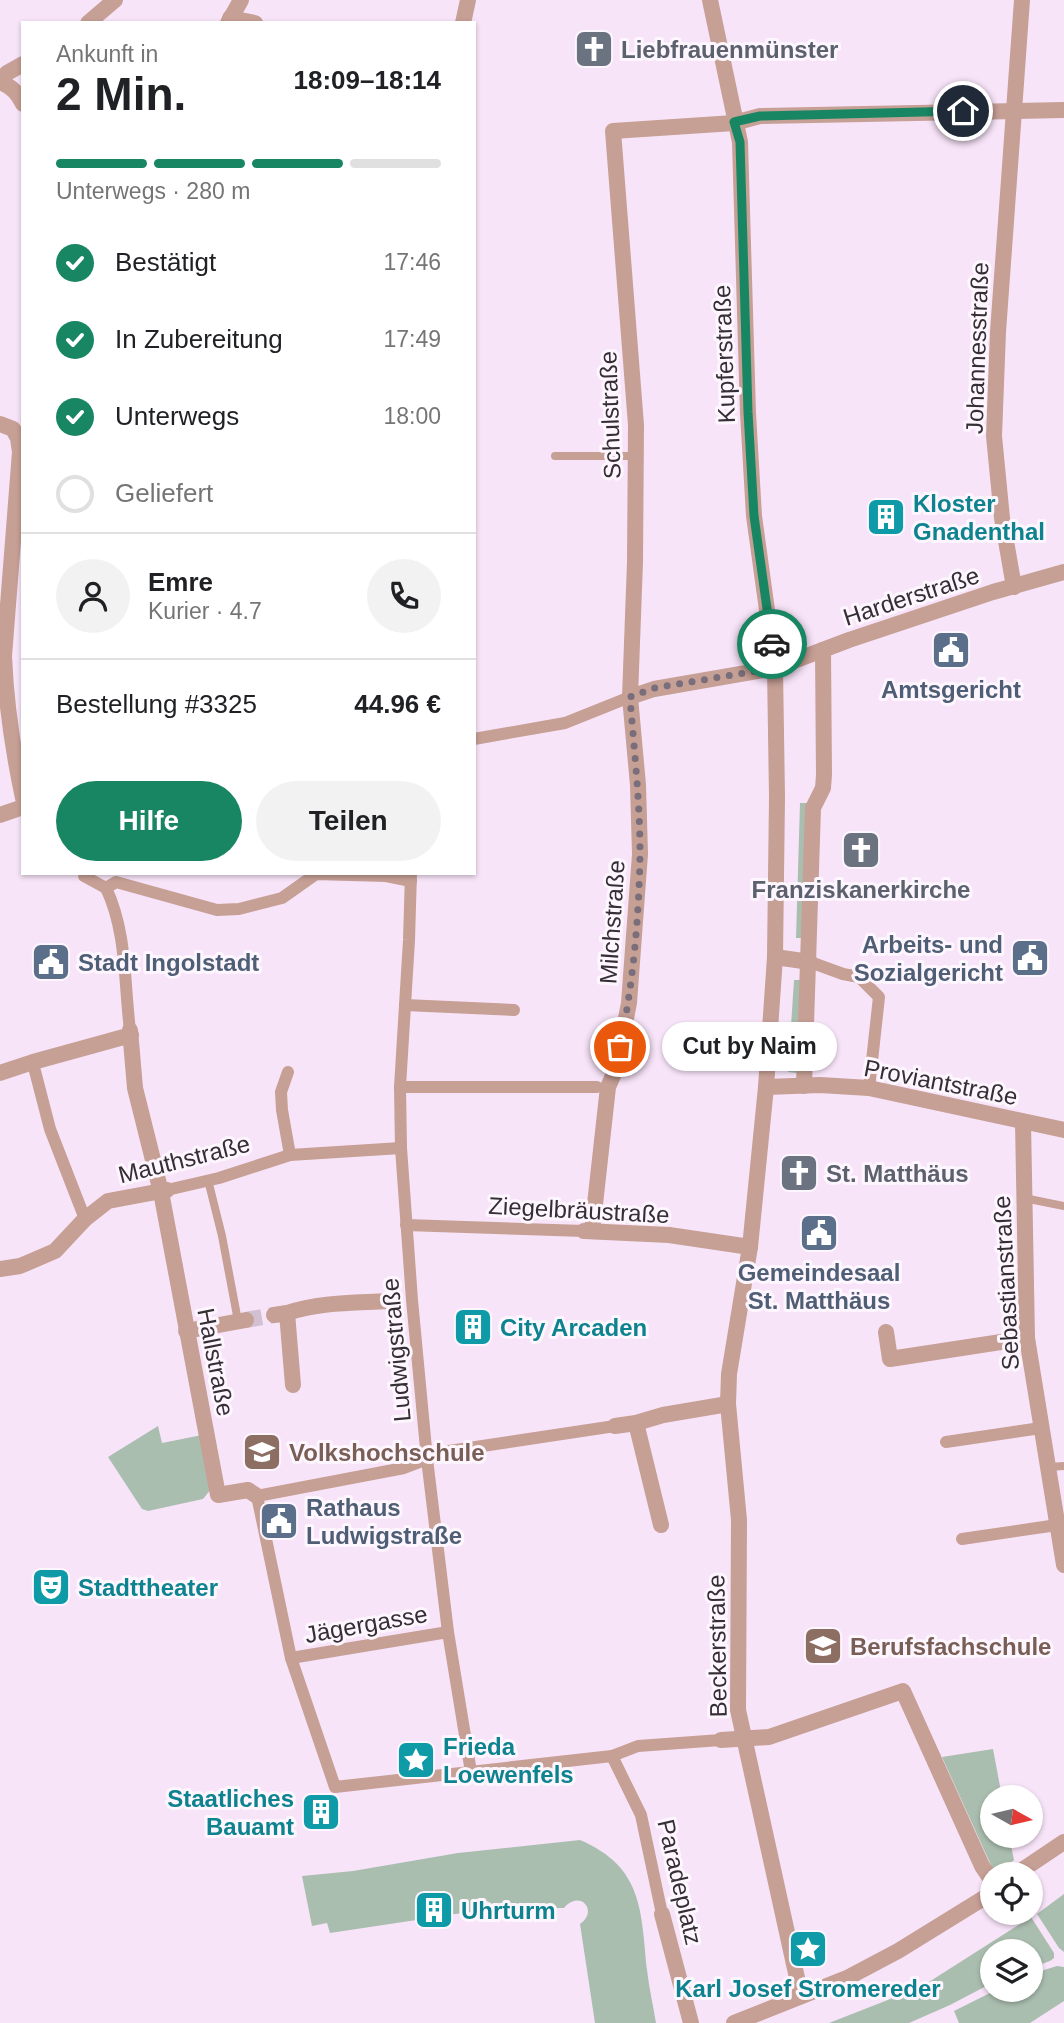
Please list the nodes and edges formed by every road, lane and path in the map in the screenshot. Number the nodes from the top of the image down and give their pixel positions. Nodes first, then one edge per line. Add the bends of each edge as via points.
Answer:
1 (115, 0) edge
2 (241, 0) edge
3 (468, 0) edge
4 (710, 0) edge
5 (1022, 0) edge
6 (90, 21) edge
7 (229, 21) edge
8 (463, 21) edge
9 (21, 65) edge
10 (0, 82) edge
11 (21, 100) edge
12 (1014, 110) junction
13 (1064, 110) edge
14 (734, 122) junction
15 (6, 427) edge
16 (555, 456) dead end
17 (636, 456) junction
18 (1064, 572) edge
19 (1014, 587) junction
20 (3, 620) edge
21 (824, 650) junction
22 (775, 668) junction
23 (630, 697) junction
24 (476, 739) edge
25 (21, 787) edge
26 (21, 808) edge
27 (0, 815) edge
28 (315, 875) edge
29 (351, 875) edge
30 (84, 876) dead end
31 (411, 877) edge
32 (106, 888) junction
33 (775, 957) junction
34 (810, 962) junction
35 (405, 1005) junction
36 (513, 1010) dead end
37 (131, 1033) junction
38 (32, 1062) junction
39 (288, 1072) dead end
40 (0, 1073) edge
41 (804, 1086) junction
42 (400, 1087) junction
43 (603, 1087) junction
44 (766, 1087) junction
45 (869, 1088) junction
46 (1023, 1122) junction
47 (1064, 1130) edge
48 (401, 1148) junction
49 (290, 1156) junction
50 (208, 1180) junction
51 (163, 1191) junction
52 (1024, 1198) junction
53 (1064, 1206) edge
54 (85, 1219) junction
55 (406, 1225) junction
56 (588, 1231) junction
57 (750, 1247) junction
58 (0, 1269) edge
59 (412, 1300) junction
60 (388, 1301) joint
61 (242, 1321) joint
62 (186, 1331) junction
63 (886, 1332) dead end
64 (1027, 1338) junction
65 (293, 1385) dead end
66 (728, 1404) junction
67 (636, 1423) junction
68 (615, 1426) joint
69 (1041, 1428) junction
70 (946, 1442) dead end
71 (427, 1460) junction
72 (1056, 1466) edge
73 (257, 1496) junction
74 (660, 1525) dead end
75 (1057, 1525) junction
76 (962, 1539) dead end
77 (1064, 1565) edge
78 (448, 1632) junction
79 (291, 1658) junction
80 (743, 1738) junction
81 (721, 1740) joint
82 (612, 1756) junction
83 (471, 1772) junction
84 (1064, 1842) edge
85 (980, 1862) edge
86 (1034, 1862) edge
87 (980, 1900) edge
88 (662, 1914) joint
89 (801, 1996) junction
90 (691, 2023) edge
91 (734, 2023) edge

1 - 6 street
2 - 7 street
3 - 8 street
4 - 14 street, Kupferstraße
5 - 12 street, Johannesstraße
9 - 10 street
10 - 11 street
12 - 13 street
12 - 14 street via 760,116
12 - 19 street, Johannesstraße via 994,436
14 - 17 street, Schulstraße via 613,131
14 - 22 street, Kupferstraße via 740,142 754,516
15 - 20 street via 18,438 20,452
16 - 17 lane
17 - 23 street, Schulstraße
18 - 19 street, Harderstraße
19 - 21 street, Harderstraße
20 - 25 street via 5,689
21 - 22 street, Harderstraße
21 - 34 street via 824,775 813,808
22 - 23 street, Harderstraße via 654,688
22 - 33 street, Kupferstraße
23 - 24 street via 565,723
23 - 43 street, Milchstraße via 638,785 639,876 629,1003 616,1069
26 - 27 street
28 - 32 street via 282,898 239,909 217,910 116,883
29 - 31 street
30 - 32 street
31 - 35 street, Ludwigstraße
32 - 37 street via 123,950
33 - 34 street
33 - 44 street, Kupferstraße
34 - 41 street
34 - 45 street via 859,977 878,997
35 - 36 street
35 - 42 street, Ludwigstraße
37 - 38 street
37 - 51 street, Hallstraße via 135,1088
38 - 40 street
38 - 54 street via 54,1139
39 - 49 street via 281,1091
41 - 44 street, Proviantstraße
41 - 45 street, Proviantstraße
42 - 43 street
42 - 48 street, Ludwigstraße
43 - 56 street, Milchstraße
44 - 57 street, Beckerstraße
45 - 46 street, Proviantstraße
46 - 47 street, Proviantstraße
46 - 52 street, Sebastianstraße
48 - 49 street, Mauthstraße
48 - 55 street, Ludwigstraße
49 - 50 street, Mauthstraße
50 - 51 street, Mauthstraße
50 - 61 lane
51 - 54 street, Mauthstraße via 108,1201
51 - 62 street, Hallstraße
52 - 53 lane
52 - 64 street, Sebastianstraße
54 - 58 street, Mauthstraße via 55,1251
55 - 56 street, Ziegelbräustraße
55 - 59 street, Ludwigstraße
56 - 57 street, Ziegelbräustraße via 669,1235
57 - 66 street, Beckerstraße
59 - 60 street
59 - 71 street, Ludwigstraße
60 - 65 street via 304,1307 280,1314
61 - 62 street
62 - 73 street, Hallstraße via 218,1495 248,1490
63 - 64 street via 890,1359
64 - 69 street, Sebastianstraße
66 - 67 street
66 - 80 street, Beckerstraße via 739,1520 738,1710
67 - 68 street
67 - 74 street
68 - 71 street, Hallstraße via 449,1451
69 - 70 street
69 - 72 street, Sebastianstraße
71 - 73 street, Hallstraße
71 - 78 street, Ludwigstraße
72 - 75 street, Sebastianstraße
73 - 79 street
75 - 76 street
75 - 77 street, Sebastianstraße
78 - 79 street, Jägergasse
78 - 83 street, Ludwigstraße
79 - 83 street via 335,1787
80 - 81 street
80 - 85 street via 769,1737 903,1691
80 - 89 street, Beckerstraße
81 - 82 street via 638,1746
82 - 83 street
82 - 88 street, Paradeplatz via 641,1815
84 - 86 street
87 - 89 street via 898,1951
88 - 90 street, Paradeplatz
89 - 91 street

